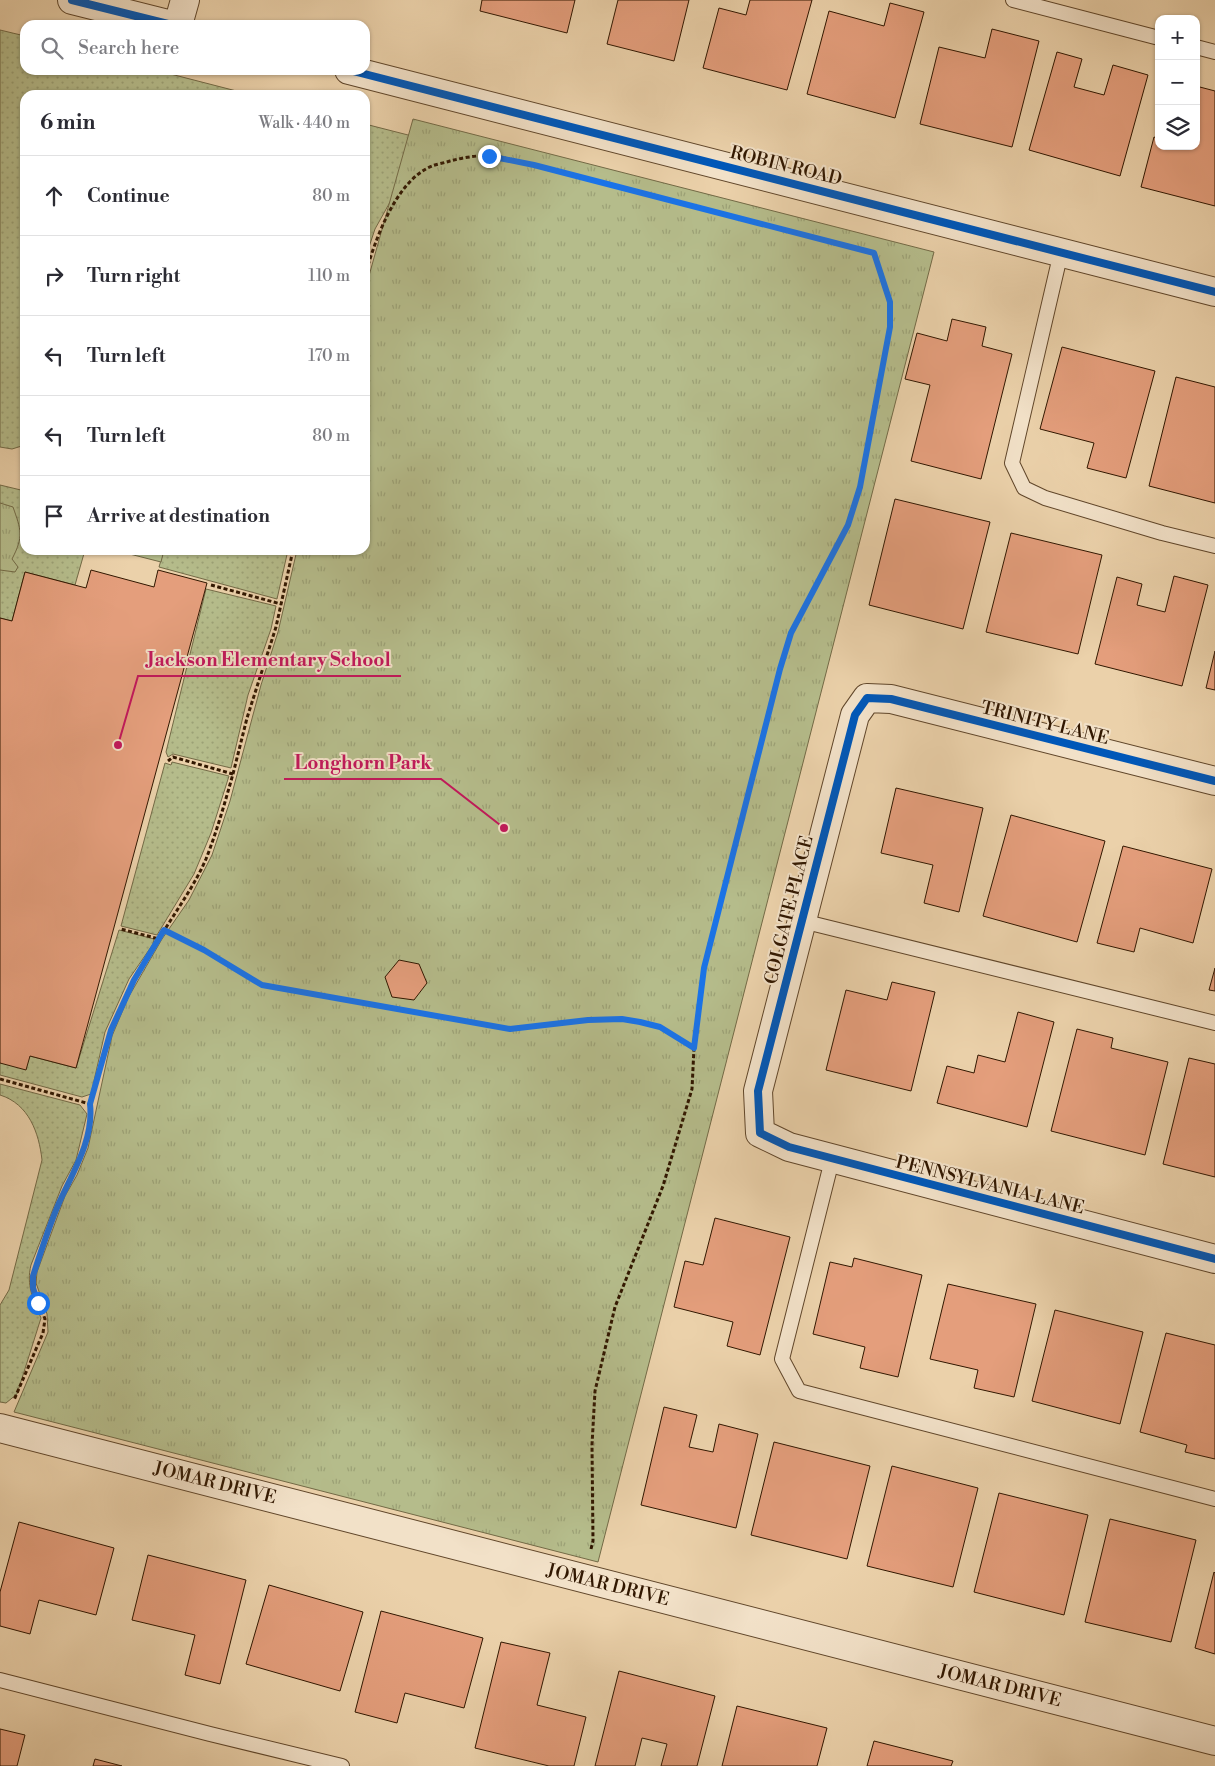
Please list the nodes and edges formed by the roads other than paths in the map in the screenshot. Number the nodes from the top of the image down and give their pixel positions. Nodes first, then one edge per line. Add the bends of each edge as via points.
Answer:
1 (72, 0) edge
2 (185, 0) edge
3 (1013, 0) edge
4 (152, 20) edge
5 (179, 20) edge
6 (1155, 37) edge
7 (1200, 48) edge
8 (1215, 52) edge
9 (369, 75) edge
10 (1061, 252) junction
11 (1215, 292) edge
12 (1215, 546) edge
13 (867, 698) joint
14 (1215, 782) edge
15 (802, 921) junction
16 (1215, 1023) edge
17 (760, 1133) joint
18 (832, 1160) junction
19 (1215, 1259) edge
20 (5, 1418) edge
21 (1215, 1499) edge
22 (0, 1680) edge
23 (1215, 1741) edge
24 (342, 1766) edge

1 - 4 street
2 - 5 street
3 - 6 lane
7 - 8 lane
9 - 10 street, ROBIN ROAD
10 - 11 street, ROBIN ROAD
10 - 12 lane via 1012,463 1024,488 1044,498
13 - 14 street, TRINITY LANE via 891,698
13 - 15 street, COLGATE PLACE via 855,715
15 - 16 lane
15 - 17 street, COLGATE PLACE via 758,1091
17 - 18 street, PENNSYLVANIA LANE via 788,1148
18 - 19 street, PENNSYLVANIA LANE
18 - 21 lane via 782,1359 799,1391
20 - 23 street, JOMAR DRIVE
22 - 24 lane

